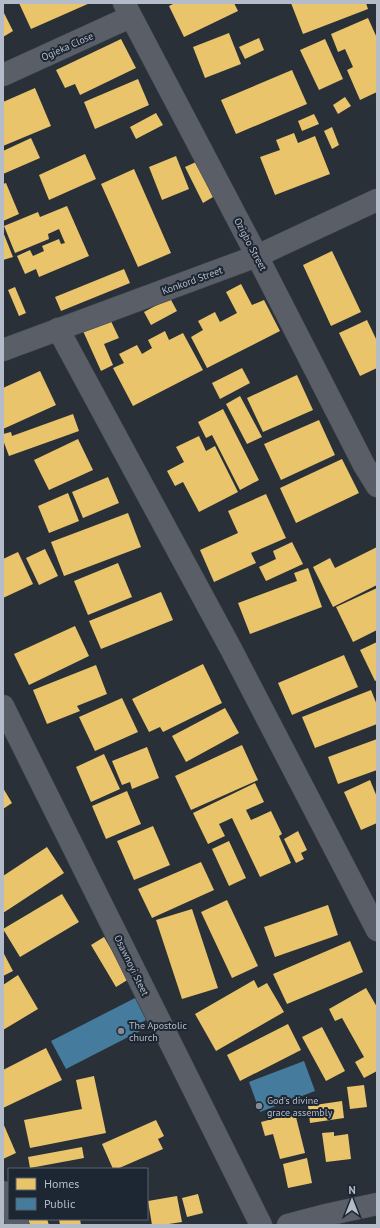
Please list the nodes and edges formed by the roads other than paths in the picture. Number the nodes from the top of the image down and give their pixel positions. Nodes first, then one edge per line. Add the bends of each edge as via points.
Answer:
1 (127, 10) edge
2 (3, 75) edge
3 (377, 200) edge
4 (257, 256) junction
5 (58, 329) junction
6 (3, 350) edge
7 (371, 462) edge
8 (377, 486) edge
9 (3, 706) edge
10 (377, 930) edge
11 (3, 1192) edge
12 (8, 1203) edge
13 (377, 1204) edge
14 (328, 1220) edge
15 (261, 1225) edge
16 (288, 1225) edge

1 - 2 street, Ogieka Close
1 - 4 street, Ozigbo Street
3 - 4 street, Konkord Street
4 - 5 street, Konkord Street
4 - 7 street, Ozigbo Street
5 - 6 street, Konkord Street
5 - 10 street via 231,649
7 - 8 street, Ozigbo Street
9 - 15 street, Osawnoyi Steet
11 - 12 street
13 - 14 street
14 - 16 street

